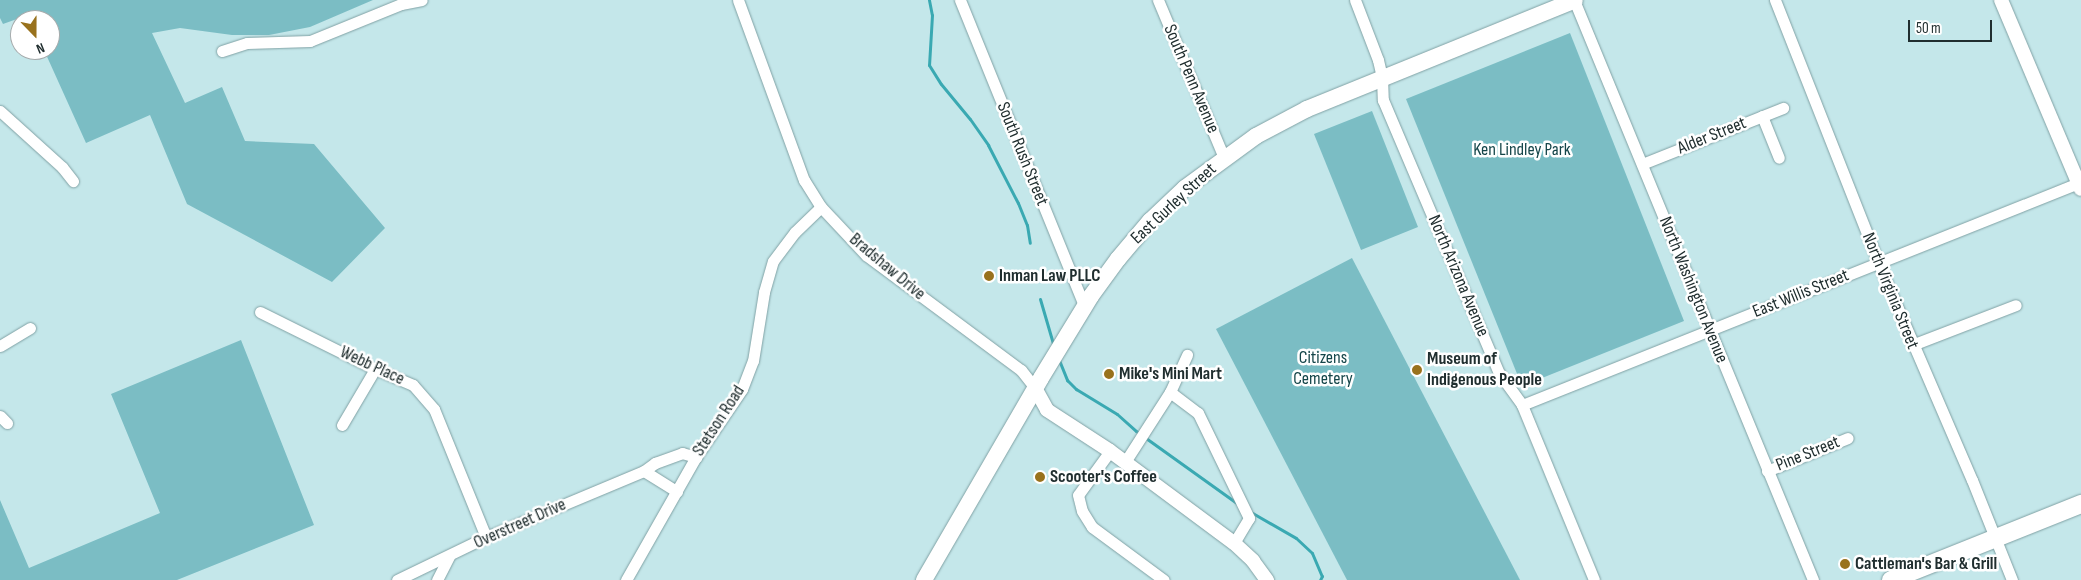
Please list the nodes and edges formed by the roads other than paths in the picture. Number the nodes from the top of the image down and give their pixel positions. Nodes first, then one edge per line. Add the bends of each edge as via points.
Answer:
1 (422, 0) edge
2 (738, 0) edge
3 (960, 0) edge
4 (1158, 0) edge
5 (1355, 0) edge
6 (1574, 0) edge
7 (1775, 0) edge
8 (2002, 0) edge
9 (222, 51) dead end
10 (1382, 77) junction
11 (1783, 108) dead end
12 (0, 112) edge
13 (1762, 116) junction
14 (1224, 158) junction
15 (1779, 158) dead end
16 (1642, 164) junction
17 (73, 181) dead end
18 (2080, 185) edge
19 (821, 207) junction
20 (1878, 262) junction
21 (2016, 305) dead end
22 (1084, 308) junction
23 (260, 312) dead end
24 (30, 328) dead end
25 (1710, 331) junction
26 (0, 346) edge
27 (1912, 346) junction
28 (1187, 355) dead end
29 (375, 369) junction
30 (1035, 388) junction
31 (1170, 392) junction
32 (1522, 405) junction
33 (342, 425) dead end
34 (1848, 438) dead end
35 (1110, 451) junction
36 (696, 457) junction
37 (1125, 462) junction
38 (644, 471) junction
39 (1767, 471) junction
40 (677, 492) junction
41 (2081, 504) edge
42 (486, 537) junction
43 (1995, 538) junction
44 (1234, 543) junction
45 (449, 556) junction
46 (397, 580) edge
47 (437, 580) edge
48 (626, 580) edge
49 (924, 580) edge
50 (1164, 580) edge
51 (1267, 580) edge
52 (1594, 580) edge
53 (1813, 580) edge
54 (1891, 580) edge
55 (2012, 580) edge

1 - 9 street via 401,4 310,41 248,43
2 - 19 street, Bradshaw Drive via 804,180
3 - 22 street, South Rush Street
4 - 14 street, South Penn Avenue
5 - 10 street, North Arizona Avenue
6 - 10 main road, East Gurley Street
6 - 16 street, North Washington Avenue
7 - 20 street, North Virginia Street
8 - 18 street
10 - 14 main road, East Gurley Street via 1290,117
10 - 32 street, North Arizona Avenue via 1383,100 1499,373
11 - 13 street, Alder Street
12 - 17 street via 62,167
13 - 15 street
13 - 16 street, Alder Street
14 - 22 main road, East Gurley Street via 1150,221 1118,259
16 - 25 street, North Washington Avenue
18 - 20 street, East Willis Street
19 - 30 street, Bradshaw Drive via 866,255 1021,370
19 - 36 street, Stetson Road via 795,232 773,261 764,292 754,361 742,389
20 - 25 street, East Willis Street
20 - 27 street, North Virginia Street
21 - 27 street
22 - 30 main road, East Gurley Street
23 - 29 street, Webb Place
24 - 26 street
25 - 32 street, East Willis Street
25 - 39 street, North Washington Avenue
27 - 43 street, North Virginia Street
28 - 31 street
29 - 33 street
29 - 42 street, Webb Place via 413,385 434,409
30 - 35 street via 1047,410
30 - 49 main road, East Gurley Street
31 - 37 street
31 - 44 street via 1198,414 1249,518
32 - 52 street, North Arizona Avenue
34 - 39 street, Pine Street
35 - 37 street
35 - 50 street via 1078,494 1082,511 1092,527
36 - 38 street, Overstreet Drive via 682,453 655,463
36 - 40 street, Stetson Road
37 - 44 street
38 - 40 street
38 - 42 street, Overstreet Drive
39 - 53 street, North Washington Avenue
40 - 48 street, Stetson Road
41 - 43 main road
42 - 45 street, Overstreet Drive
43 - 54 main road
43 - 55 street, North Virginia Street
44 - 51 street
45 - 46 street, Overstreet Drive
45 - 47 street

